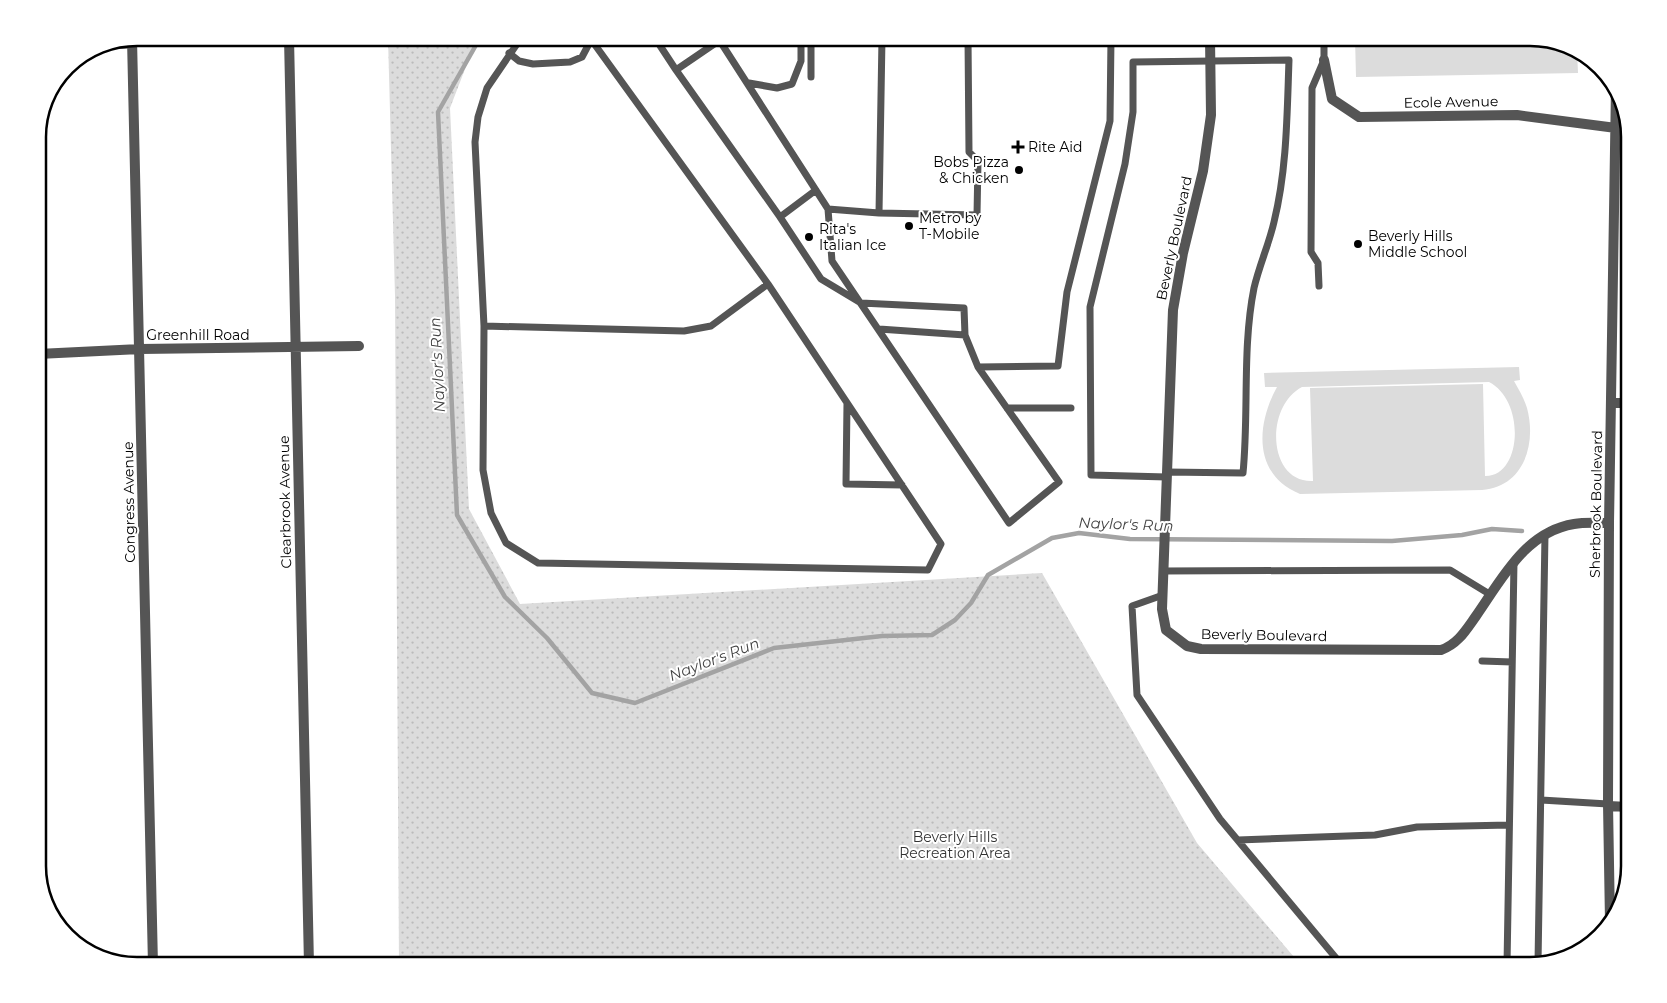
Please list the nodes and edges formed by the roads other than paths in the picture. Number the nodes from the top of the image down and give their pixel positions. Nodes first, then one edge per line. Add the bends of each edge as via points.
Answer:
1 (132, 46) edge
2 (289, 46) edge
3 (514, 46) edge
4 (588, 46) edge
5 (596, 46) edge
6 (660, 46) edge
7 (709, 46) edge
8 (724, 46) edge
9 (801, 46) edge
10 (811, 46) edge
11 (882, 46) edge
12 (968, 46) edge
13 (1111, 46) edge
14 (1210, 46) edge
15 (1324, 46) edge
16 (509, 53) junction
17 (1324, 60) junction
18 (1210, 61) junction
19 (676, 70) junction
20 (811, 77) dead end
21 (748, 83) junction
22 (1616, 108) edge
23 (1616, 128) junction
24 (816, 190) junction
25 (828, 209) junction
26 (879, 213) junction
27 (780, 217) junction
28 (768, 284) junction
29 (1319, 286) dead end
30 (861, 303) junction
31 (484, 326) junction
32 (879, 330) junction
33 (965, 335) junction
34 (358, 346) dead end
35 (295, 348) junction
36 (140, 349) junction
37 (46, 354) edge
38 (978, 367) junction
39 (848, 403) junction
40 (1612, 403) junction
41 (1621, 403) edge
42 (1007, 408) junction
43 (1071, 408) dead end
44 (1167, 475) junction
45 (902, 485) junction
46 (1609, 523) junction
47 (1545, 534) junction
48 (1514, 562) junction
49 (1163, 571) junction
50 (1163, 595) junction
51 (1491, 595) junction
52 (1482, 661) dead end
53 (1512, 662) junction
54 (1541, 800) junction
55 (1608, 805) junction
56 (1621, 806) edge
57 (1509, 826) junction
58 (1238, 840) junction
59 (1610, 909) edge
60 (1538, 956) edge
61 (153, 957) edge
62 (308, 957) edge
63 (1335, 957) edge
64 (1507, 957) edge

1 - 36 street, Congress Avenue
2 - 35 street, Clearbrook Avenue
3 - 16 lane
4 - 16 lane via 582,58 570,62 533,64 519,61
5 - 28 lane
6 - 19 lane
7 - 19 lane
8 - 21 lane
9 - 21 lane via 801,61 792,84 777,88
10 - 20 lane
11 - 26 lane
12 - 26 lane via 969,152 978,161 977,215
13 - 38 lane via 1110,121 1067,292 1058,366
14 - 18 street, Beverly Boulevard
15 - 17 lane
16 - 31 lane via 487,88 478,117 476,142
17 - 23 street, Ecole Avenue via 1332,99 1359,117 1517,115
17 - 29 lane via 1312,88 1311,252 1318,263
18 - 44 street, Beverly Boulevard via 1211,115 1203,171 1173,310
18 - 44 lane via 1133,62 1133,112 1125,164 1090,307 1091,475
18 - 44 lane via 1289,60 1285,157 1274,222 1254,288 1248,338 1247,435 1243,473
19 - 27 lane
21 - 24 lane
22 - 23 street, Sherbrook Boulevard
23 - 40 street, Sherbrook Boulevard
24 - 25 lane
24 - 27 lane
25 - 26 lane
25 - 30 lane via 832,261
27 - 30 lane via 821,279
28 - 31 lane via 711,326 684,332
28 - 39 lane
30 - 32 lane
30 - 33 lane via 964,308
31 - 45 lane via 483,470 491,513 506,544 538,564 928,570 941,544
32 - 33 lane
32 - 42 lane via 1009,524 1059,482
33 - 38 lane
34 - 35 street, Greenhill Road
35 - 36 street, Greenhill Road
35 - 62 street, Clearbrook Avenue
36 - 37 street, Greenhill Road
36 - 61 street, Congress Avenue
38 - 42 lane
39 - 45 lane
39 - 45 lane via 846,484
40 - 41 street
40 - 46 street, Sherbrook Boulevard
42 - 43 lane
44 - 49 street, Beverly Boulevard
46 - 47 street, Beverly Boulevard via 1574,524
46 - 55 street, Sherbrook Boulevard
47 - 48 street, Beverly Boulevard via 1521,552
47 - 54 lane
48 - 51 street, Beverly Boulevard
48 - 53 lane
49 - 50 street, Beverly Boulevard
49 - 51 lane via 1450,570
50 - 51 street, Beverly Boulevard via 1166,630 1187,646 1201,649 1427,650 1452,646
50 - 58 lane via 1132,606 1138,695 1220,819
52 - 53 lane
53 - 57 lane
54 - 55 lane
54 - 60 lane
55 - 56 street
55 - 59 street, Sherbrook Boulevard
57 - 58 lane via 1417,827 1375,835
57 - 64 lane
58 - 63 lane

